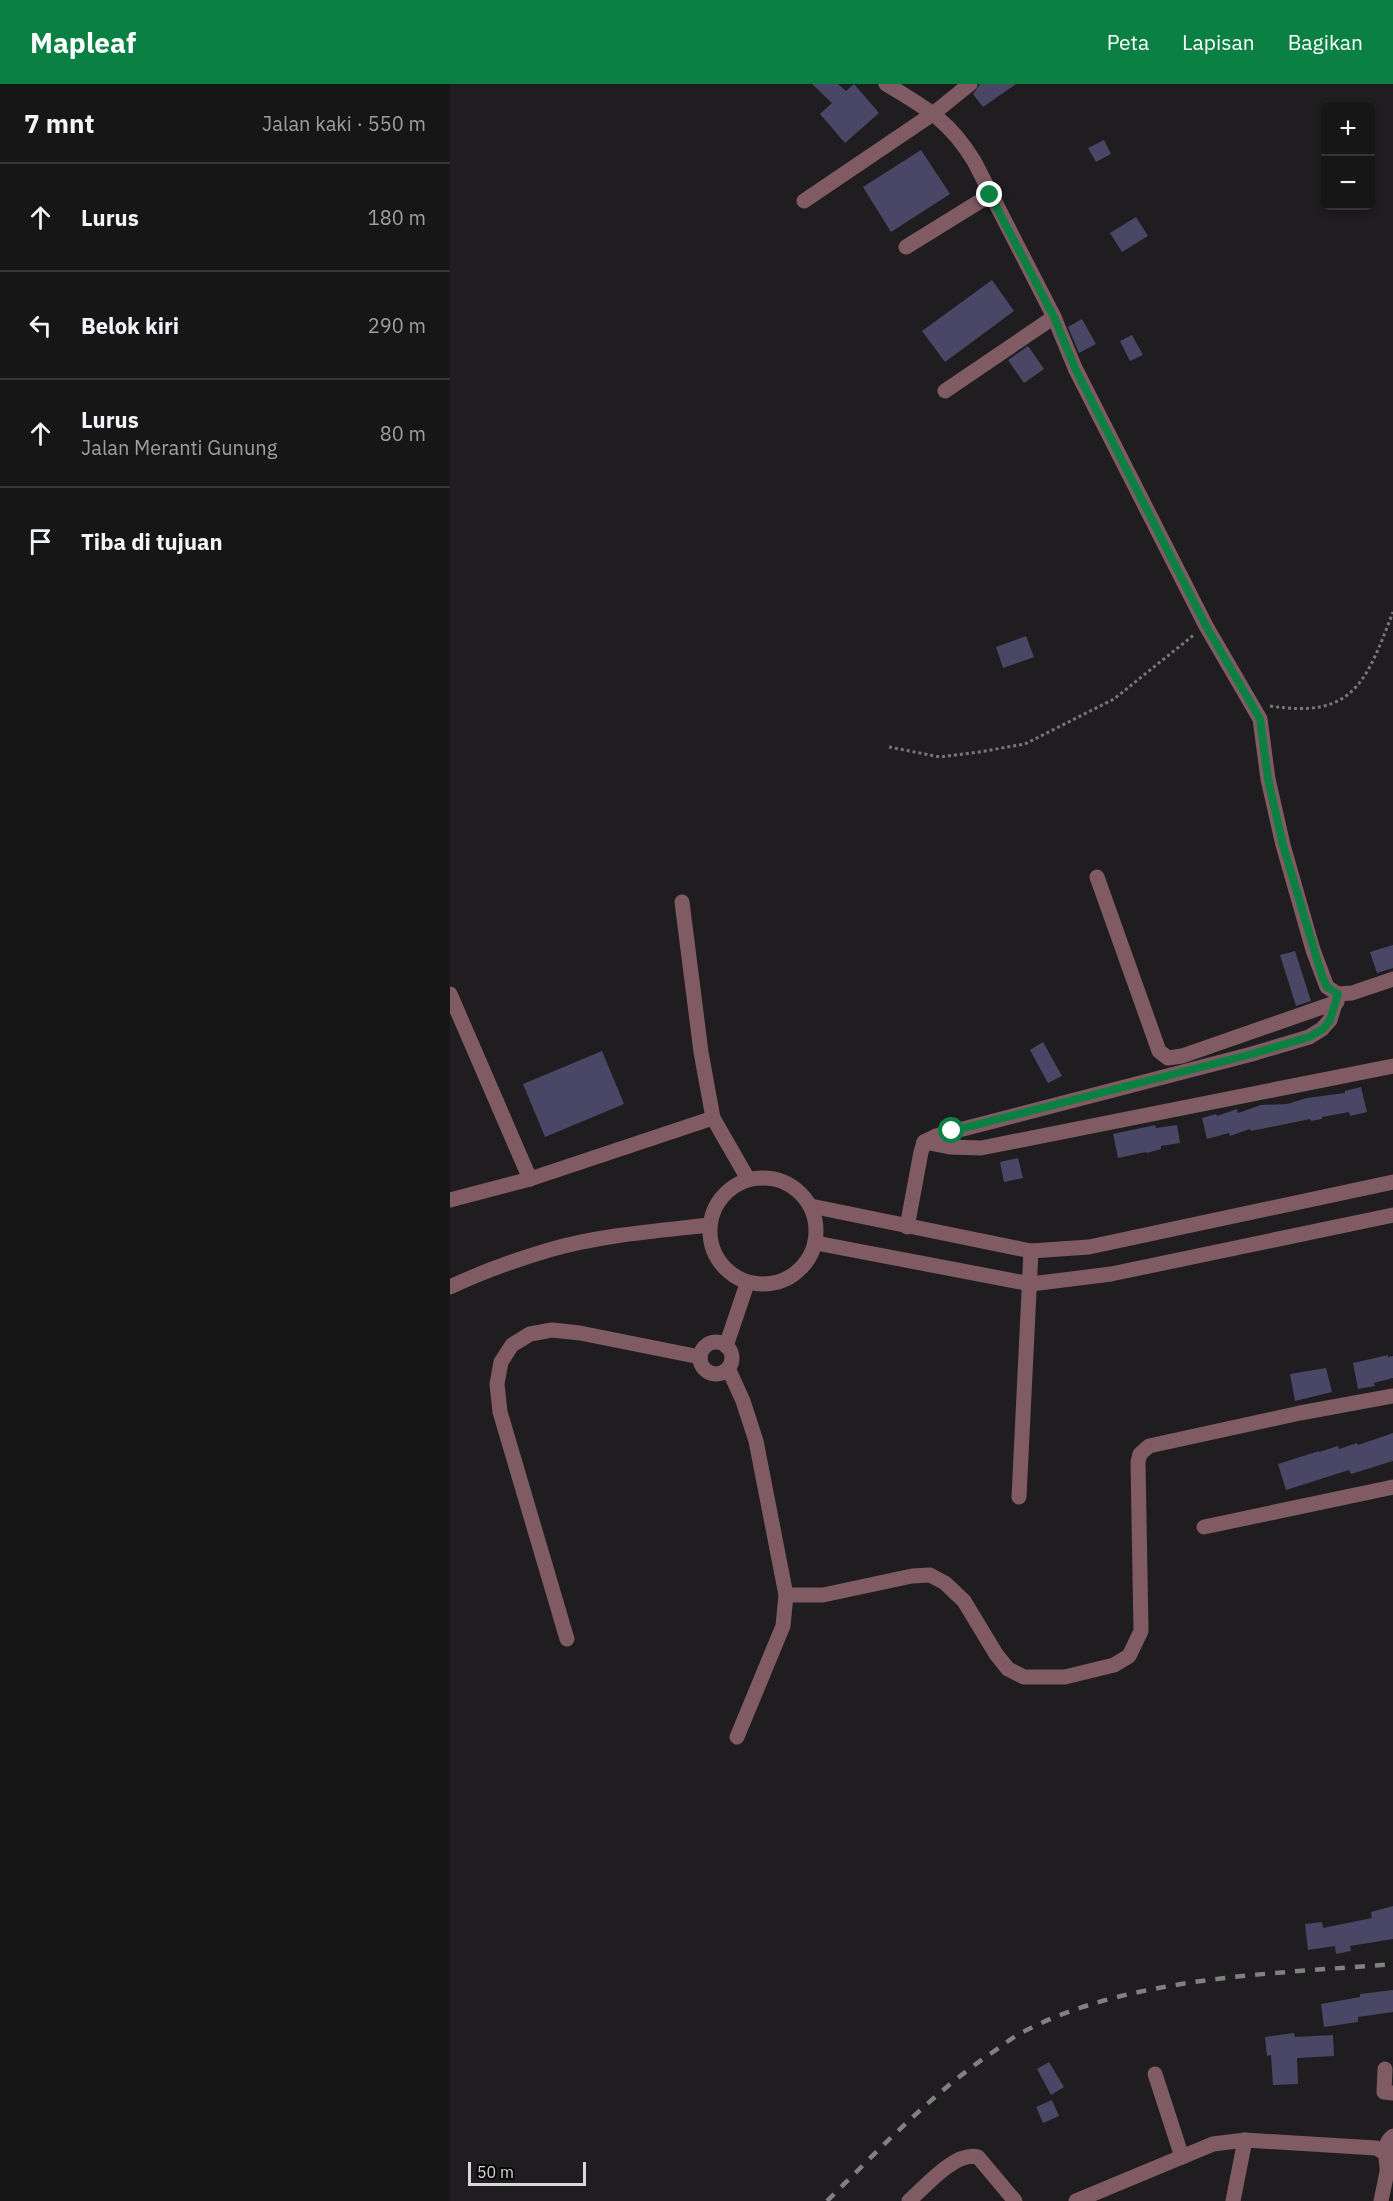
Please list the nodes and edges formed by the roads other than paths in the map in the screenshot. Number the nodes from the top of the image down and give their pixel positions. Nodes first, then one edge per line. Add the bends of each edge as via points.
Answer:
1 (886, 84) edge
2 (970, 84) edge
3 (934, 113) junction
4 (990, 195) junction
5 (804, 201) dead end
6 (906, 247) dead end
7 (1054, 317) junction
8 (945, 391) dead end
9 (1097, 877) dead end
10 (682, 902) dead end
11 (1393, 979) edge
12 (450, 994) edge
13 (1337, 998) junction
14 (1393, 1066) edge
15 (713, 1118) junction
16 (924, 1142) junction
17 (530, 1179) junction
18 (748, 1179) junction
19 (1393, 1182) edge
20 (450, 1200) edge
21 (811, 1206) junction
22 (1393, 1215) edge
23 (709, 1225) junction
24 (907, 1227) junction
25 (816, 1243) junction
26 (1031, 1251) junction
27 (747, 1284) junction
28 (1031, 1284) junction
29 (450, 1287) edge
30 (726, 1346) junction
31 (700, 1357) junction
32 (728, 1368) junction
33 (1393, 1396) edge
34 (1393, 1487) edge
35 (1019, 1497) dead end
36 (1204, 1527) dead end
37 (786, 1594) junction
38 (567, 1639) dead end
39 (737, 1737) dead end
40 (1385, 2070) dead end
41 (1155, 2074) dead end
42 (1393, 2093) edge
43 (1393, 2136) edge
44 (1245, 2140) junction
45 (1385, 2153) junction
46 (1182, 2157) junction
47 (909, 2201) edge
48 (1015, 2201) edge
49 (1076, 2201) edge
50 (1233, 2201) edge
51 (1382, 2201) edge

1 - 3 street
2 - 3 street
3 - 4 street via 962,141
3 - 5 street
4 - 6 street
4 - 7 street
7 - 8 street
7 - 13 street via 1075,368 1206,626 1261,724 1273,804 1313,950 1327,987
9 - 13 street via 1159,1051 1168,1058
10 - 15 street
11 - 13 street
12 - 17 street
13 - 16 street via 1330,1020 1309,1037
14 - 16 street via 981,1148
15 - 17 street
15 - 18 street
16 - 24 street
17 - 20 street
18 - 21 street via 772,1178 787,1184
18 - 23 street via 729,1189 715,1205
19 - 26 street via 1089,1247
21 - 24 street
21 - 25 street
22 - 28 street via 1111,1274
23 - 27 street via 711,1250 726,1271
23 - 29 street via 639,1233 551,1250
24 - 26 street
25 - 27 street via 802,1269 777,1284
25 - 28 street
26 - 28 street
27 - 30 street
28 - 35 street
30 - 31 street via 710,1344
30 - 32 street via 732,1360
31 - 32 street via 702,1365 714,1374
31 - 38 street via 552,1330 530,1334 512,1345 501,1362 497,1384 500,1412
32 - 37 street via 756,1441
33 - 37 street via 1149,1446 1140,1454 1141,1631 1130,1656 1114,1665 1065,1677 1024,1677 1008,1669 996,1654 964,1601 930,1575 823,1595
34 - 36 street
37 - 39 street via 783,1626
40 - 42 street via 1384,2092
41 - 46 street
43 - 45 street
44 - 45 street via 1376,2148
44 - 46 street via 1213,2145
44 - 50 street
45 - 51 street
46 - 49 street
47 - 48 street via 950,2164 971,2155 978,2157

